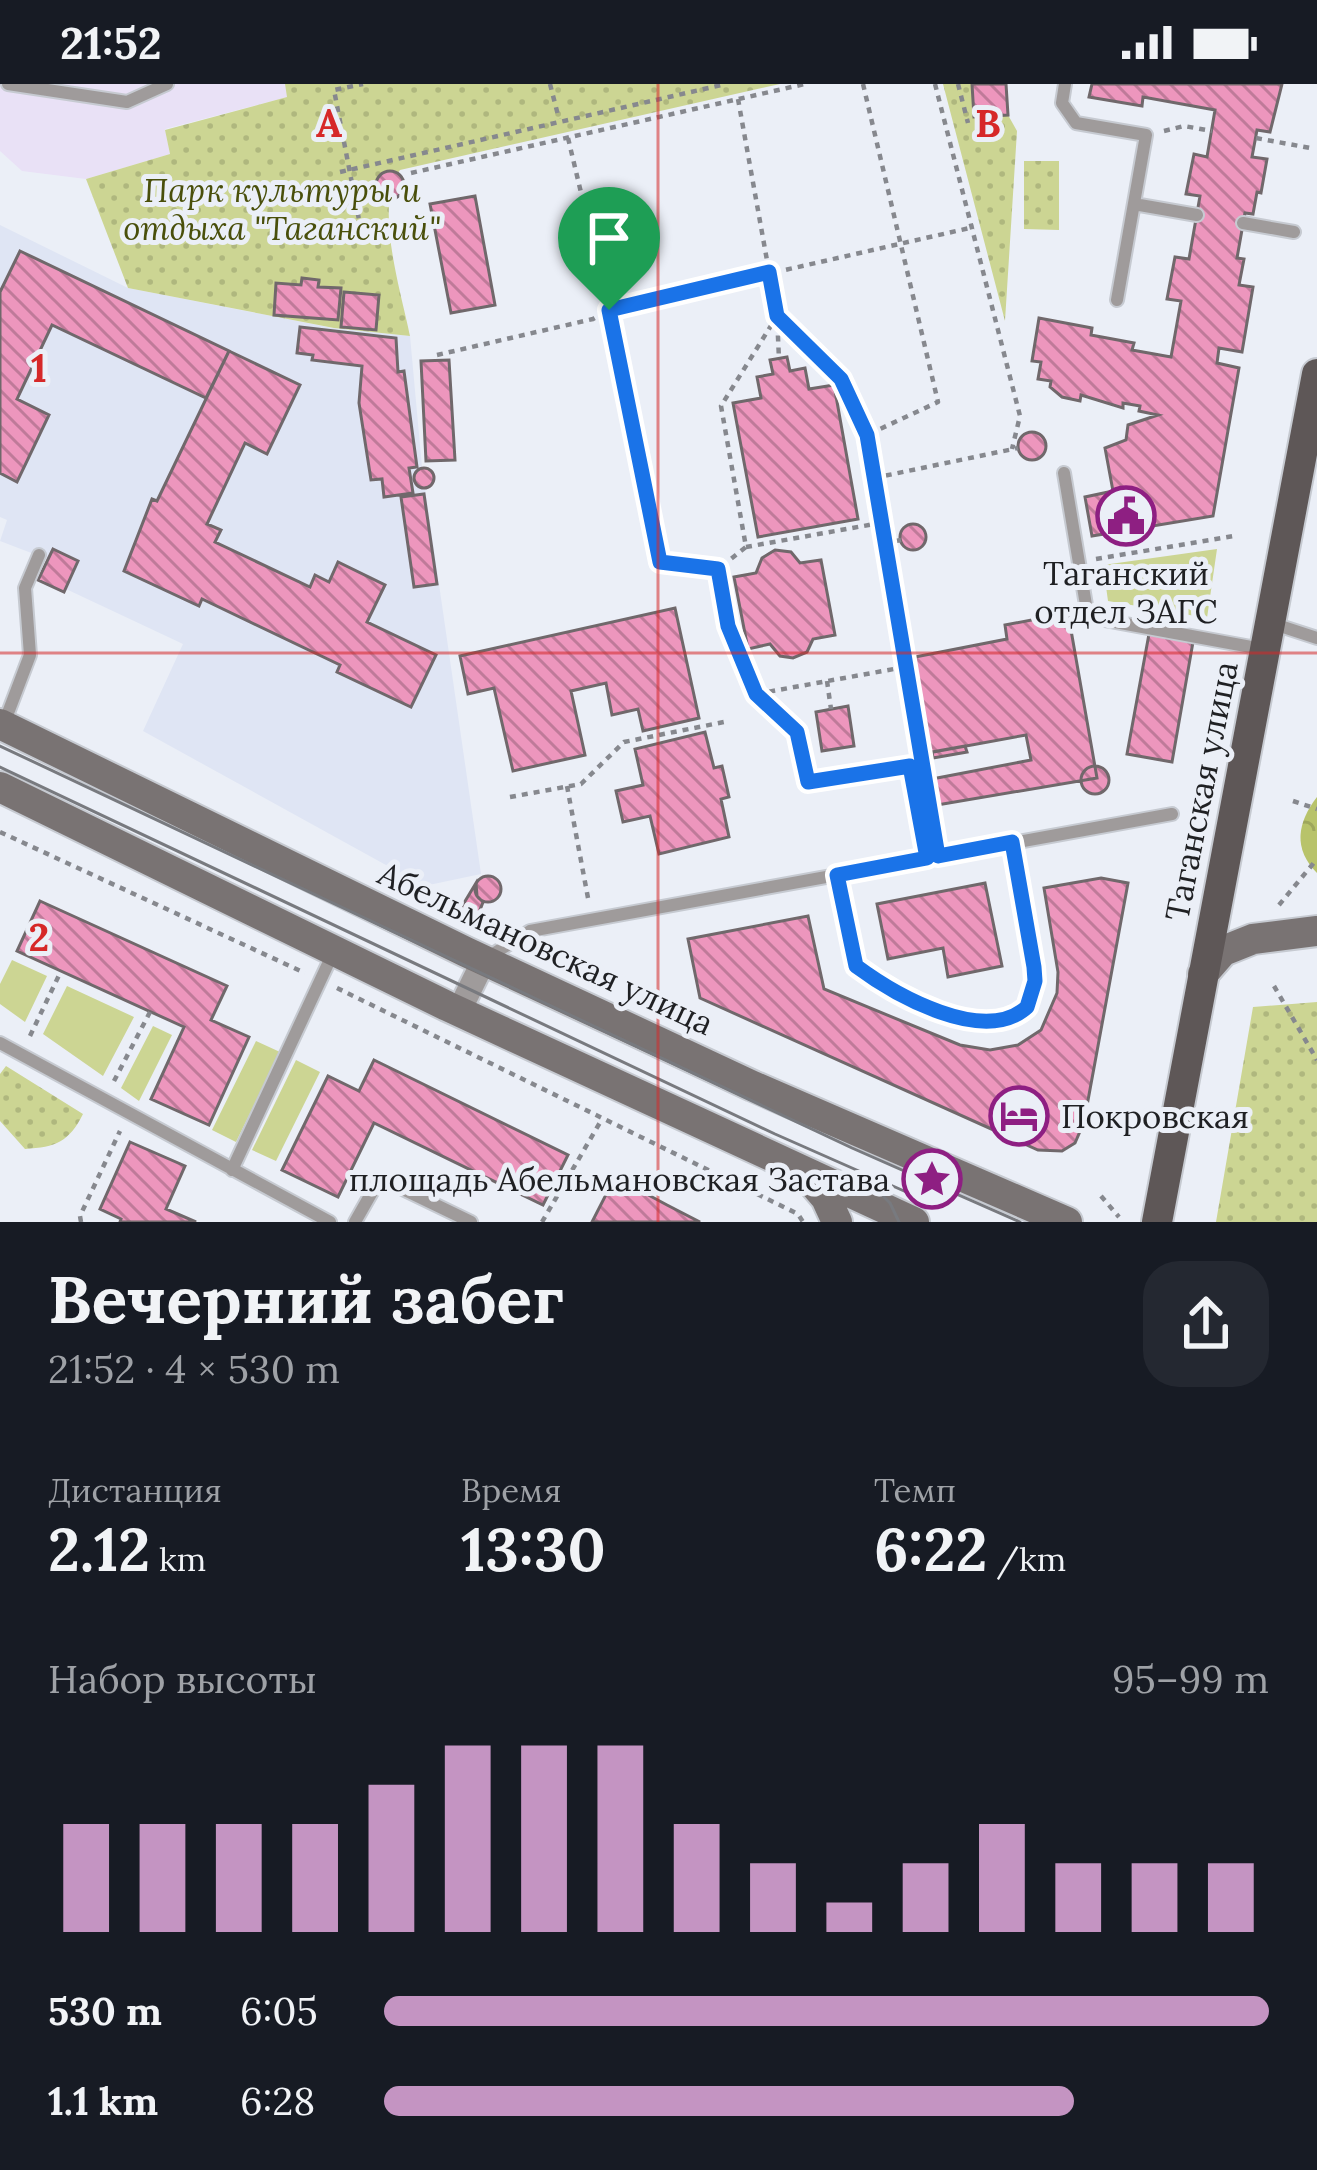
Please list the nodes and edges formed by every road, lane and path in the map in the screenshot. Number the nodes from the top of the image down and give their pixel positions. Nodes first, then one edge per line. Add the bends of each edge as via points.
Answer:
1 (8, 84) edge
2 (166, 84) edge
3 (362, 84) edge
4 (550, 84) edge
5 (671, 84) edge
6 (726, 84) edge
7 (805, 84) edge
8 (863, 84) edge
9 (935, 84) edge
10 (958, 84) edge
11 (1065, 84) edge
12 (674, 96) junction
13 (738, 99) junction
14 (560, 122) junction
15 (968, 123) dead end
16 (1211, 131) dead end
17 (1146, 135) junction
18 (568, 138) junction
19 (1256, 138) dead end
20 (1310, 148) dead end
21 (352, 169) junction
22 (340, 172) dead end
23 (411, 173) dead end
24 (1134, 203) junction
25 (1197, 214) dead end
26 (1243, 223) dead end
27 (974, 227) junction
28 (361, 230) dead end
29 (1294, 232) dead end
30 (899, 244) junction
31 (769, 272) junction
32 (1117, 300) dead end
33 (609, 310) junction
34 (777, 316) junction
35 (437, 355) dead end
36 (779, 359) dead end
37 (1317, 374) edge
38 (867, 435) junction
39 (1064, 473) dead end
40 (874, 478) junction
41 (880, 523) junction
42 (1234, 536) dead end
43 (901, 540) dead end
44 (884, 543) junction
45 (746, 547) junction
46 (39, 555) dead end
47 (1079, 561) junction
48 (718, 569) junction
49 (1267, 636) junction
50 (1317, 638) edge
51 (905, 667) junction
52 (827, 681) junction
53 (756, 694) junction
54 (831, 710) dead end
55 (724, 722) dead end
56 (2, 725) edge
57 (922, 764) junction
58 (910, 766) junction
59 (567, 786) junction
60 (0, 787) edge
61 (510, 797) dead end
62 (1293, 801) dead end
63 (1317, 809) edge
64 (1172, 814) dead end
65 (0, 832) edge
66 (1012, 842) junction
67 (933, 857) junction
68 (1317, 859) edge
69 (837, 875) junction
70 (1279, 905) dead end
71 (592, 920) junction
72 (1317, 931) edge
73 (334, 950) junction
74 (484, 960) junction
75 (61, 971) dead end
76 (1203, 974) junction
77 (321, 980) junction
78 (1274, 986) dead end
79 (459, 1011) junction
80 (150, 1012) dead end
81 (0, 1043) edge
82 (21, 1054) junction
83 (1317, 1060) edge
84 (103, 1101) junction
85 (128, 1115) junction
86 (602, 1119) junction
87 (232, 1170) junction
88 (802, 1172) junction
89 (1101, 1196) dead end
90 (1119, 1217) dead end
91 (81, 1222) edge
92 (330, 1222) edge
93 (355, 1222) edge
94 (471, 1222) edge
95 (542, 1222) edge
96 (803, 1222) edge
97 (837, 1222) edge
98 (861, 1222) edge
99 (914, 1222) edge
100 (1067, 1222) edge
101 (1157, 1222) edge

1 - 2 lane via 128,102
3 - 21 path via 334,90
4 - 14 path
5 - 12 path
6 - 12 path
7 - 13 path
8 - 30 path
9 - 27 path
10 - 15 path
11 - 17 lane via 1062,103 1076,123
12 - 14 path
13 - 18 path
13 - 31 path
14 - 21 path
16 - 17 path via 1184,126
17 - 24 lane
18 - 23 path
18 - 33 path
19 - 20 path
21 - 22 path
21 - 28 path
24 - 25 lane
24 - 32 lane
26 - 29 lane
27 - 30 path
27 - 40 path via 1020,416 1016,449
30 - 31 path
30 - 38 path via 938,402
31 - 33 path
31 - 34 path
33 - 35 path
33 - 48 path via 660,562
34 - 36 path
34 - 38 path via 841,379
34 - 45 path via 721,406
37 - 49 main road, Таганская улица
38 - 40 path
39 - 47 lane
40 - 41 path
41 - 44 path
41 - 45 path
42 - 47 path
43 - 44 path
44 - 51 path
45 - 48 path
46 - 56 lane via 26,588 30,656
47 - 49 lane via 1088,617
48 - 53 path via 728,626
49 - 50 lane
49 - 76 main road, Таганская улица
51 - 52 path
51 - 57 path
52 - 53 path
52 - 54 path
53 - 58 path via 797,732 808,782
55 - 59 path via 624,742 581,784
56 - 74 main road, Абельмановская улица
57 - 58 path
57 - 67 path
58 - 67 path
59 - 61 path
59 - 71 path
60 - 73 main road
62 - 63 path
64 - 66 lane
65 - 77 path
66 - 67 lane
66 - 69 path via 1035,981 1027,1007 1003,1021 953,1017 856,966
67 - 69 lane
68 - 70 path
69 - 71 lane
71 - 74 lane via 530,931
72 - 76 main road via 1253,939 1223,951
73 - 77 lane
73 - 79 main road
74 - 79 street
74 - 100 main road, Абельмановская улица
75 - 82 path
76 - 101 main road, Таганская улица
77 - 86 path
77 - 87 lane
78 - 83 path
79 - 88 main road
80 - 84 path
81 - 82 lane
82 - 84 lane
84 - 85 lane
85 - 87 lane
85 - 91 path
86 - 95 path
86 - 96 path
87 - 92 lane
88 - 97 main road
88 - 98 main road
88 - 99 main road
89 - 90 path
93 - 94 lane via 380,1178

